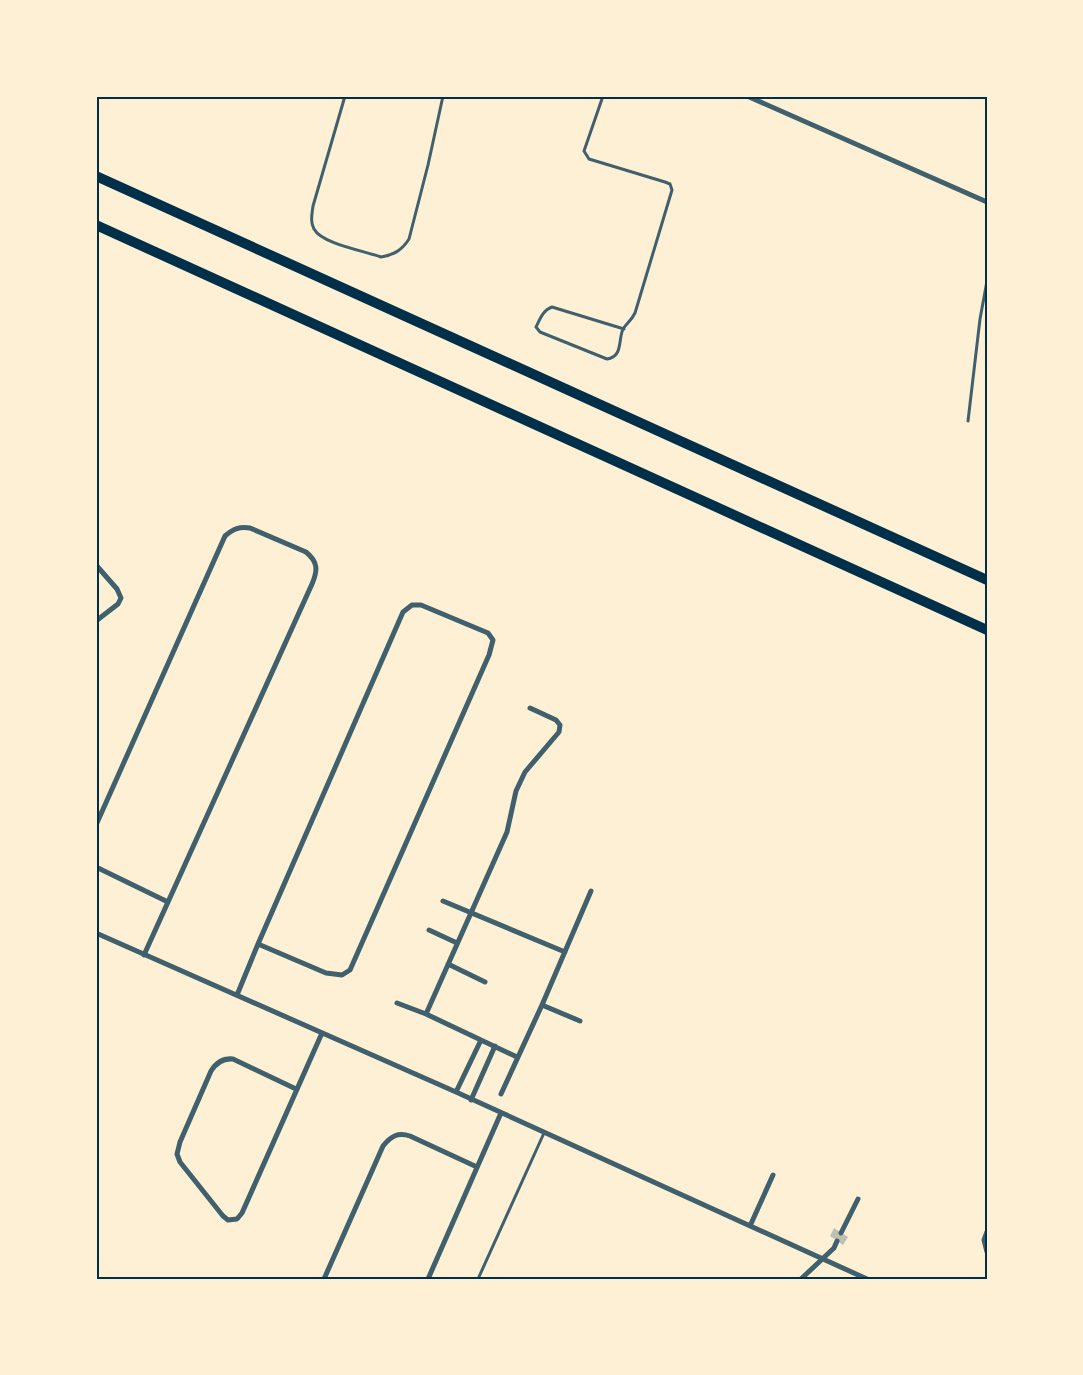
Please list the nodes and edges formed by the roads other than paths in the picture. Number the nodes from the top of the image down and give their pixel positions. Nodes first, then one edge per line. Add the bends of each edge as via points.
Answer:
1 (345, 96) edge
2 (443, 96) edge
3 (604, 96) edge
4 (747, 96) edge
5 (96, 176) edge
6 (987, 202) edge
7 (96, 225) edge
8 (987, 281) edge
9 (624, 329) junction
10 (968, 421) dead end
11 (96, 565) edge
12 (987, 580) edge
13 (96, 621) edge
14 (987, 630) edge
15 (530, 708) dead end
16 (96, 825) edge
17 (96, 867) edge
18 (591, 891) dead end
19 (168, 902) junction
20 (443, 902) dead end
21 (470, 914) junction
22 (429, 930) dead end
23 (96, 933) edge
24 (457, 943) junction
25 (258, 944) junction
26 (565, 952) junction
27 (144, 955) junction
28 (448, 964) junction
29 (485, 982) dead end
30 (236, 995) junction
31 (397, 1003) dead end
32 (542, 1005) junction
33 (426, 1014) junction
34 (580, 1022) dead end
35 (322, 1033) junction
36 (482, 1040) junction
37 (495, 1046) junction
38 (518, 1057) junction
39 (296, 1089) junction
40 (456, 1092) junction
41 (501, 1094) dead end
42 (471, 1100) junction
43 (501, 1113) junction
44 (544, 1133) junction
45 (477, 1167) junction
46 (773, 1175) dead end
47 (858, 1199) dead end
48 (750, 1226) junction
49 (987, 1232) edge
50 (841, 1233) dead end
51 (837, 1241) dead end
52 (987, 1252) edge
53 (822, 1258) junction
54 (324, 1279) edge
55 (428, 1279) edge
56 (478, 1279) edge
57 (801, 1279) edge
58 (867, 1279) edge

1 - 2 lane via 313,206 313,227 326,240 390,256 404,247 409,238
3 - 9 lane via 584,151 586,155 589,159 670,184 672,190 635,313
4 - 6 street
5 - 12 main road
7 - 14 main road
8 - 10 lane
9 - 9 lane via 552,307 542,314 536,327 540,332 608,359 618,354
11 - 13 street via 121,596 118,604
15 - 21 street via 556,720 560,725 559,732 520,781 507,832
16 - 19 street via 225,536 244,526 306,552 317,566 312,584
17 - 19 street
18 - 26 street
19 - 27 street
20 - 21 street
21 - 24 street
21 - 26 street
22 - 24 street
23 - 27 street
24 - 28 street
25 - 25 street via 404,610 412,605 421,605 488,633 493,640 489,655 350,970 342,975 326,974
25 - 30 street
26 - 32 street
27 - 30 street
28 - 29 street
28 - 33 street
30 - 35 street
31 - 33 street
32 - 34 street
32 - 38 street
33 - 36 street
35 - 39 street
35 - 40 street
36 - 37 street
36 - 40 street
37 - 38 street
37 - 42 street
38 - 41 street
39 - 39 street via 242,1213 237,1219 228,1220 177,1154 211,1071 218,1062 233,1059
40 - 42 street
42 - 43 street
43 - 44 street
43 - 45 street
44 - 48 street
44 - 56 lane
45 - 54 street via 410,1136 392,1136 383,1146
45 - 55 street
46 - 48 street
47 - 50 street
48 - 53 street
49 - 52 street via 984,1240
51 - 53 street
53 - 57 street
53 - 58 street

